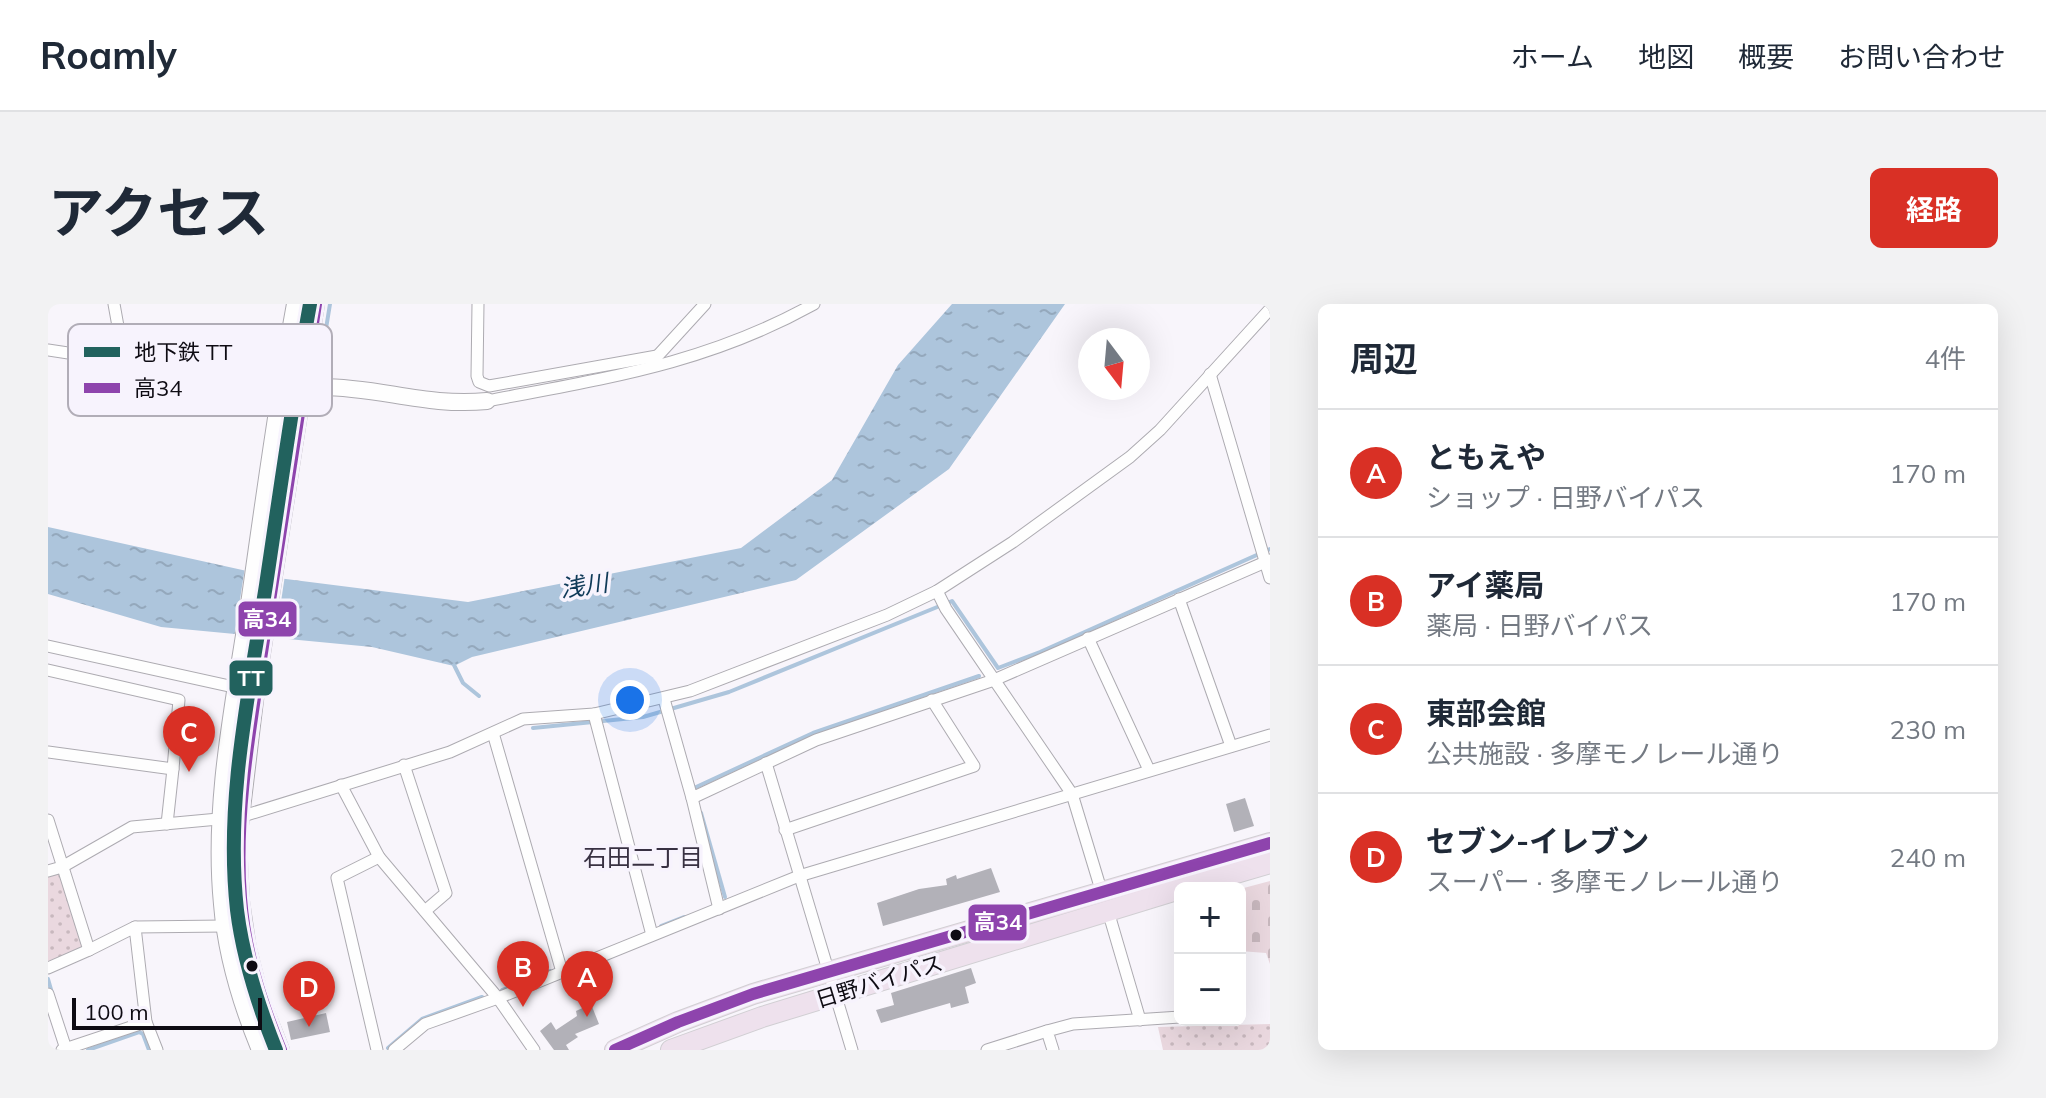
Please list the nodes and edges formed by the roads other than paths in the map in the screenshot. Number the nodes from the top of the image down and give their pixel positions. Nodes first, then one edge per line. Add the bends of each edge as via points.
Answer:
1 (114, 304) edge
2 (295, 304) edge
3 (316, 304) edge
4 (478, 304) edge
5 (705, 304) edge
6 (814, 304) edge
7 (1270, 309) edge
8 (118, 324) edge
9 (292, 324) edge
10 (312, 324) edge
11 (48, 350) edge
12 (68, 353) edge
13 (657, 356) junction
14 (643, 371) junction
15 (1210, 374) junction
16 (332, 387) tunnel mouth
17 (487, 401) joint
18 (276, 416) edge
19 (297, 416) edge
20 (1268, 561) edge
21 (1270, 578) edge
22 (941, 599) junction
23 (1179, 599) junction
24 (1088, 638) junction
25 (48, 646) edge
26 (48, 670) edge
27 (994, 680) junction
28 (237, 686) junction
29 (257, 688) junction
30 (932, 700) junction
31 (666, 706) junction
32 (595, 720) junction
33 (493, 733) junction
34 (1270, 735) edge
35 (1231, 746) junction
36 (48, 752) edge
37 (766, 763) junction
38 (404, 765) junction
39 (173, 769) junction
40 (1149, 770) junction
41 (341, 785) junction
42 (1072, 794) junction
43 (692, 798) junction
44 (240, 817) junction
45 (48, 820) edge
46 (220, 820) junction
47 (167, 824) junction
48 (785, 830) junction
49 (1270, 843) edge
50 (379, 857) junction
51 (1270, 863) edge
52 (62, 867) junction
53 (48, 871) edge
54 (799, 876) junction
55 (1207, 882) edge
56 (1174, 890) edge
57 (1105, 902) junction
58 (719, 909) junction
59 (425, 911) junction
60 (225, 926) junction
61 (135, 927) junction
62 (652, 935) junction
63 (89, 950) junction
64 (48, 968) edge
65 (828, 971) junction
66 (562, 972) junction
67 (48, 994) edge
68 (836, 994) junction
69 (498, 998) junction
70 (1174, 1017) edge
71 (1140, 1020) junction
72 (146, 1022) junction
73 (1047, 1031) junction
74 (64, 1050) edge
75 (157, 1050) edge
76 (260, 1050) edge
77 (281, 1050) edge
78 (377, 1050) edge
79 (394, 1050) edge
80 (534, 1050) edge
81 (615, 1050) edge
82 (671, 1050) edge
83 (852, 1050) edge
84 (987, 1050) edge
85 (1053, 1050) edge

1 - 8 street
2 - 9 main road
3 - 10 main road
4 - 13 street via 477,376 489,386
5 - 13 street
6 - 14 street via 739,340
7 - 15 street
11 - 12 street
13 - 14 street
14 - 17 street
15 - 20 street
15 - 22 street via 1150,440
16 - 17 main road via 429,401
18 - 28 main road
19 - 29 main road
20 - 21 street
20 - 23 street
22 - 27 street
22 - 31 street via 887,615
23 - 24 street
23 - 35 street
24 - 27 street
24 - 40 street
25 - 28 street
26 - 39 street via 179,700
27 - 30 street
27 - 42 street
28 - 29 street
28 - 46 main road
29 - 44 main road
30 - 37 street
30 - 48 street via 974,766
31 - 32 street
31 - 43 street
32 - 33 street via 523,719
32 - 62 street
33 - 38 street
33 - 66 street
34 - 35 street
35 - 40 street
36 - 39 street
37 - 43 street
37 - 48 street
38 - 41 street
38 - 59 street via 446,893
39 - 47 street
40 - 42 street
41 - 44 street
41 - 50 street
42 - 54 street
42 - 57 street
43 - 58 street
44 - 46 street
44 - 77 main road via 239,878 248,949
45 - 52 street
46 - 47 street
46 - 60 main road
47 - 52 street via 132,827
48 - 54 street
49 - 57 highway, 日野バイパス
50 - 59 street
50 - 78 street via 337,878
51 - 55 highway, 日野バイパス
52 - 53 street
52 - 63 street
54 - 58 street
54 - 65 street
56 - 57 highway, 日野バイパス
57 - 65 highway, 日野バイパス
57 - 68 highway, 日野バイパス
57 - 71 street
58 - 62 street
59 - 69 street
60 - 61 street
60 - 76 main road via 242,1003
61 - 63 street
61 - 72 street
62 - 66 street
63 - 64 street
65 - 68 street
65 - 81 highway, 日野バイパス via 731,1001
66 - 69 street
67 - 74 street
68 - 82 highway, 日野バイパス
68 - 83 street
69 - 79 street via 425,1024
69 - 80 street
70 - 71 street
71 - 73 street
72 - 74 street
72 - 75 street
73 - 84 street
73 - 85 street

